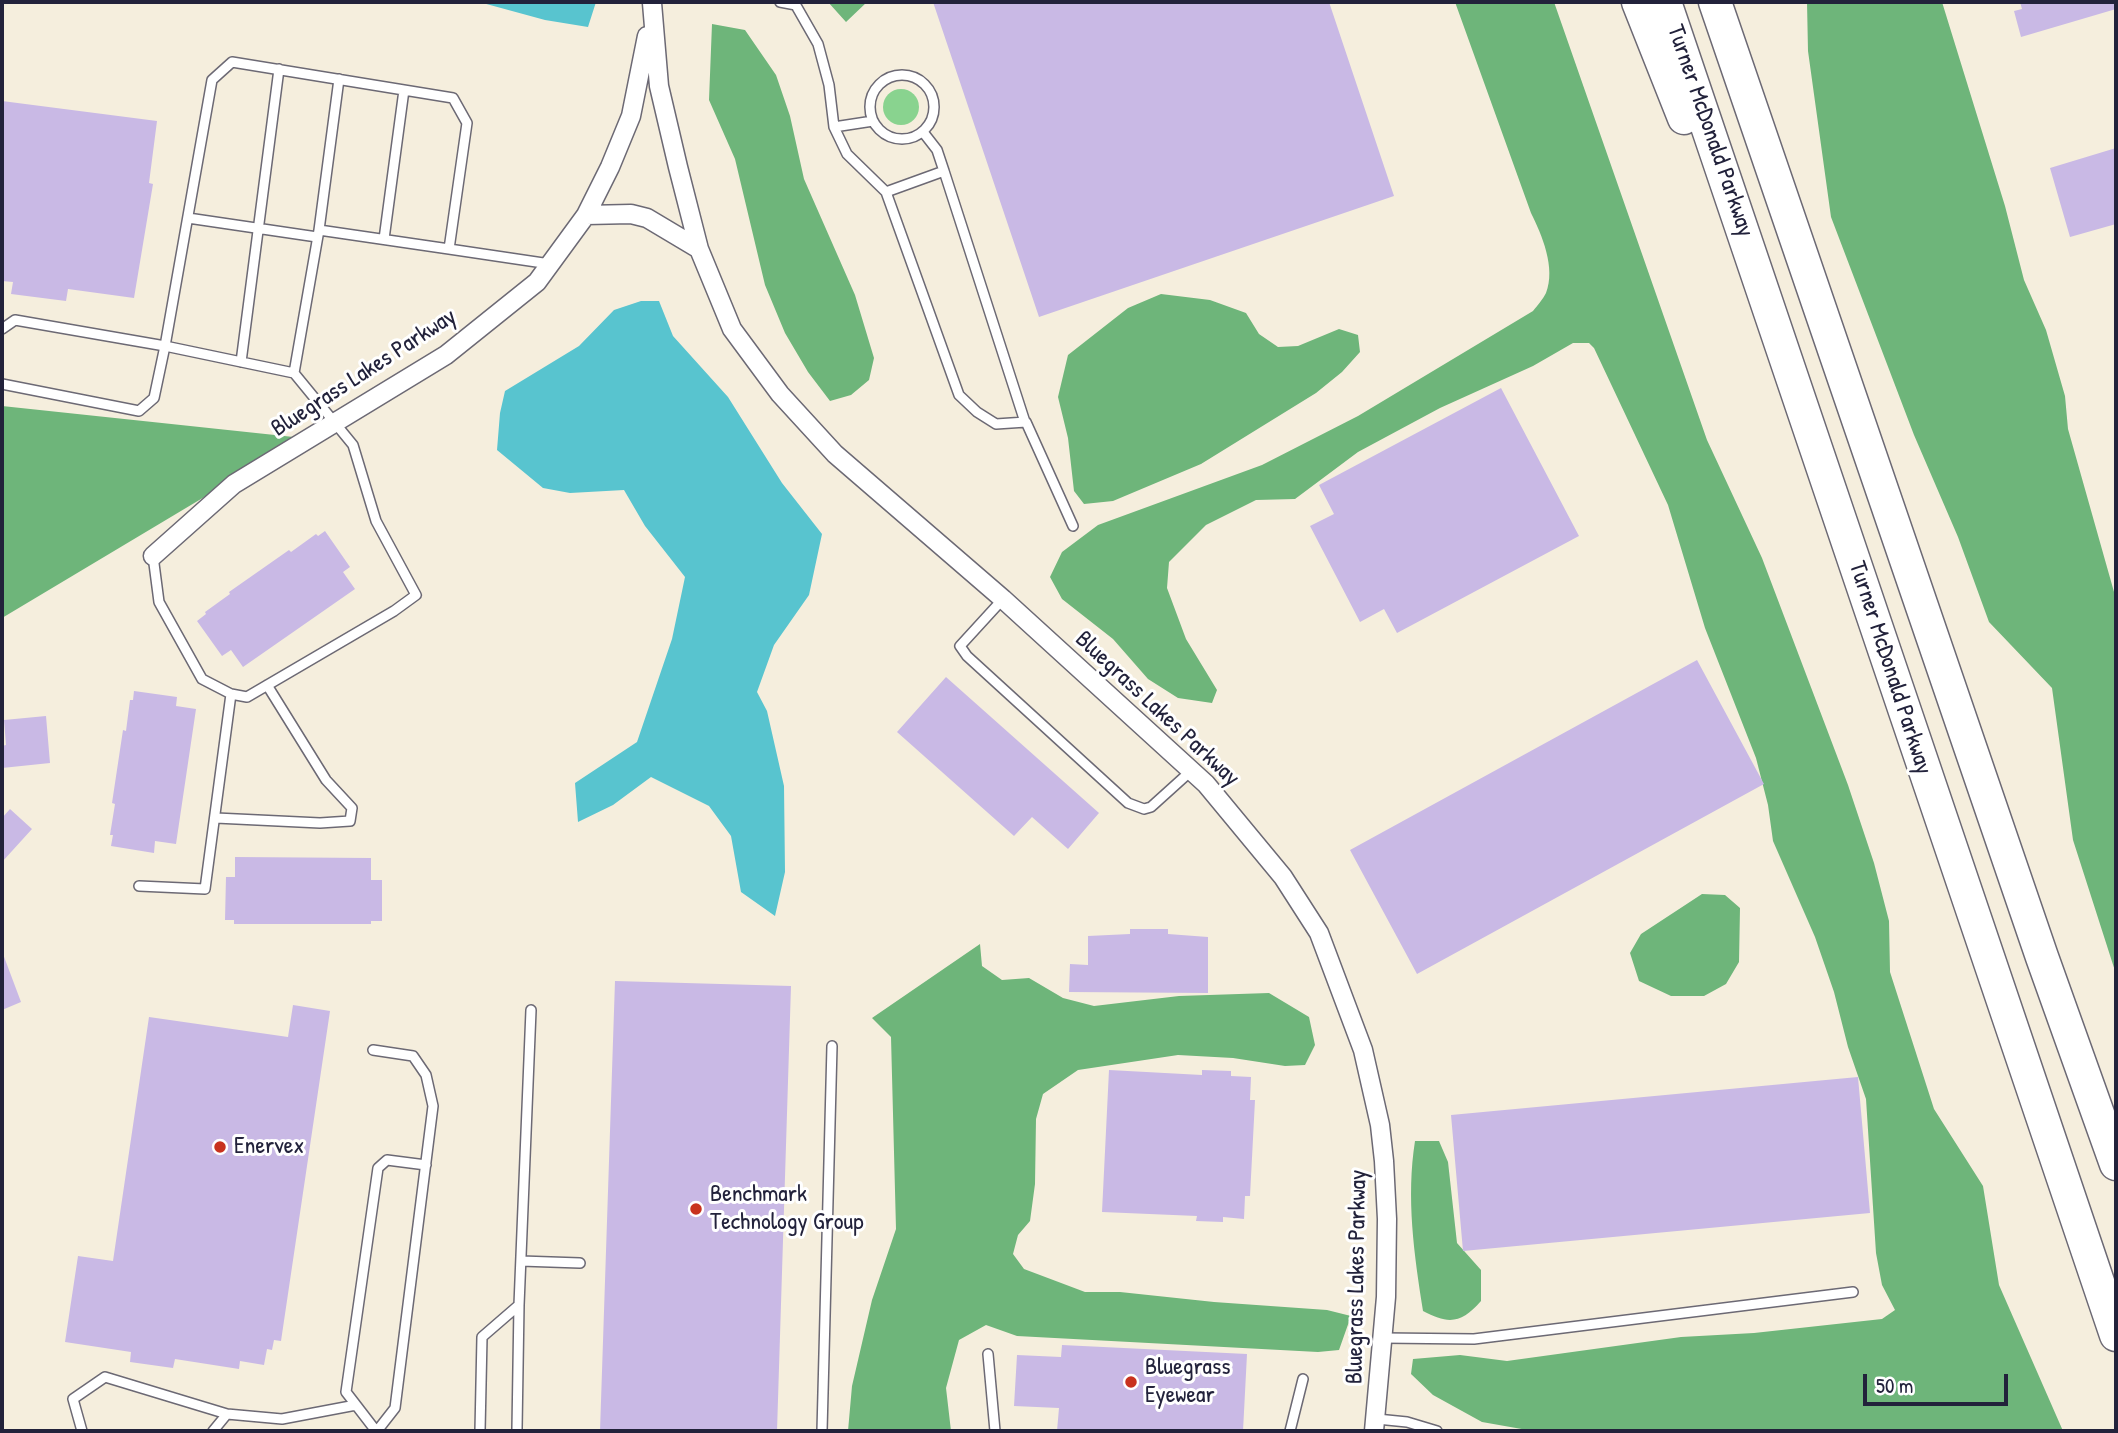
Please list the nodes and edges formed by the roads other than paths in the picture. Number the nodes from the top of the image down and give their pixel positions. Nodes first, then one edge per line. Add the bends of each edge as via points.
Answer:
1 (652, 2) edge
2 (780, 2) edge
3 (1638, 2) edge
4 (1665, 2) edge
5 (1717, 2) edge
6 (795, 3) edge
7 (279, 69) junction
8 (339, 79) junction
9 (404, 90) junction
10 (873, 121) junction
11 (834, 127) junction
12 (923, 131) junction
13 (944, 171) junction
14 (886, 192) junction
15 (586, 215) junction
16 (188, 218) junction
17 (258, 228) junction
18 (318, 233) junction
19 (384, 239) junction
20 (449, 249) junction
21 (699, 249) junction
22 (550, 264) junction
23 (2, 329) edge
24 (165, 346) junction
25 (241, 362) junction
26 (294, 373) junction
27 (2, 384) edge
28 (1025, 422) junction
29 (334, 423) junction
30 (1832, 490) junction
31 (1073, 526) dead end
32 (153, 556) joint
33 (1003, 599) junction
34 (267, 685) junction
35 (232, 694) junction
36 (1192, 770) junction
37 (216, 818) junction
38 (139, 886) dead end
39 (531, 1010) dead end
40 (832, 1046) dead end
41 (373, 1050) dead end
42 (2116, 1164) edge
43 (426, 1165) junction
44 (521, 1261) junction
45 (580, 1263) dead end
46 (1853, 1292) dead end
47 (519, 1305) junction
48 (2116, 1335) edge
49 (1383, 1338) junction
50 (988, 1353) dead end
51 (1303, 1379) dead end
52 (356, 1405) junction
53 (227, 1414) junction
54 (1375, 1425) edge
55 (517, 1429) dead end
56 (82, 1431) edge
57 (213, 1431) edge
58 (376, 1431) edge
59 (480, 1431) edge
60 (822, 1431) edge
61 (995, 1431) edge
62 (1290, 1431) edge
63 (1437, 1431) edge

1 - 15 street, Bluegrass Lakes Parkway via 631,116
1 - 21 street, Bluegrass Lakes Parkway via 662,101
2 - 6 lane
3 - 30 highway
4 - 30 highway, Turner McDonald Parkway
5 - 42 highway, Turner McDonald Parkway
6 - 11 lane via 818,44
7 - 8 lane
7 - 16 lane via 232,62 212,80
7 - 17 lane
8 - 9 lane
8 - 18 lane
9 - 19 lane
9 - 20 lane via 453,98 467,123
10 - 11 lane
10 - 12 lane via 895,139 915,137
10 - 12 lane via 870,110 875,89 893,76 914,77 930,91 934,102 934,113
11 - 14 lane via 847,154
12 - 13 lane via 937,150
13 - 14 lane
13 - 28 lane
14 - 28 lane via 959,395 996,424
15 - 21 street via 647,218
15 - 22 street, Bluegrass Lakes Parkway
16 - 17 lane
16 - 24 lane
17 - 18 lane
17 - 25 lane
18 - 19 lane
18 - 26 lane
19 - 20 lane
20 - 22 lane
21 - 33 street, Bluegrass Lakes Parkway via 732,329 780,394 835,454
22 - 29 street, Bluegrass Lakes Parkway via 537,282 446,355
23 - 24 lane via 15,320
24 - 25 lane
24 - 27 lane via 154,398 139,411
25 - 26 lane
26 - 29 lane
28 - 31 lane
29 - 32 street, Bluegrass Lakes Parkway via 234,484
29 - 34 lane via 353,445 376,521 416,594
30 - 48 highway, Turner McDonald Parkway
32 - 35 lane via 159,602 202,679
33 - 36 street, Bluegrass Lakes Parkway
33 - 36 lane via 960,646 1118,794 1144,809
34 - 35 lane via 247,697
34 - 37 lane via 326,780 352,808 350,821
35 - 37 lane
36 - 49 street, Bluegrass Lakes Parkway via 1283,877 1319,933 1363,1050 1384,1161 1387,1277
37 - 38 lane via 205,889
39 - 44 lane
40 - 60 lane
41 - 43 lane via 413,1056 426,1075 433,1106
43 - 52 lane via 387,1160 378,1168 346,1392
43 - 58 lane via 395,1408
44 - 45 lane
44 - 47 lane
46 - 49 lane via 1474,1339
47 - 55 lane
47 - 59 lane via 482,1337
49 - 54 street, Bluegrass Lakes Parkway
50 - 61 lane
51 - 62 lane
52 - 53 lane via 282,1419
52 - 58 lane
53 - 56 lane via 105,1377 73,1398
53 - 57 lane
54 - 63 lane via 1406,1422

